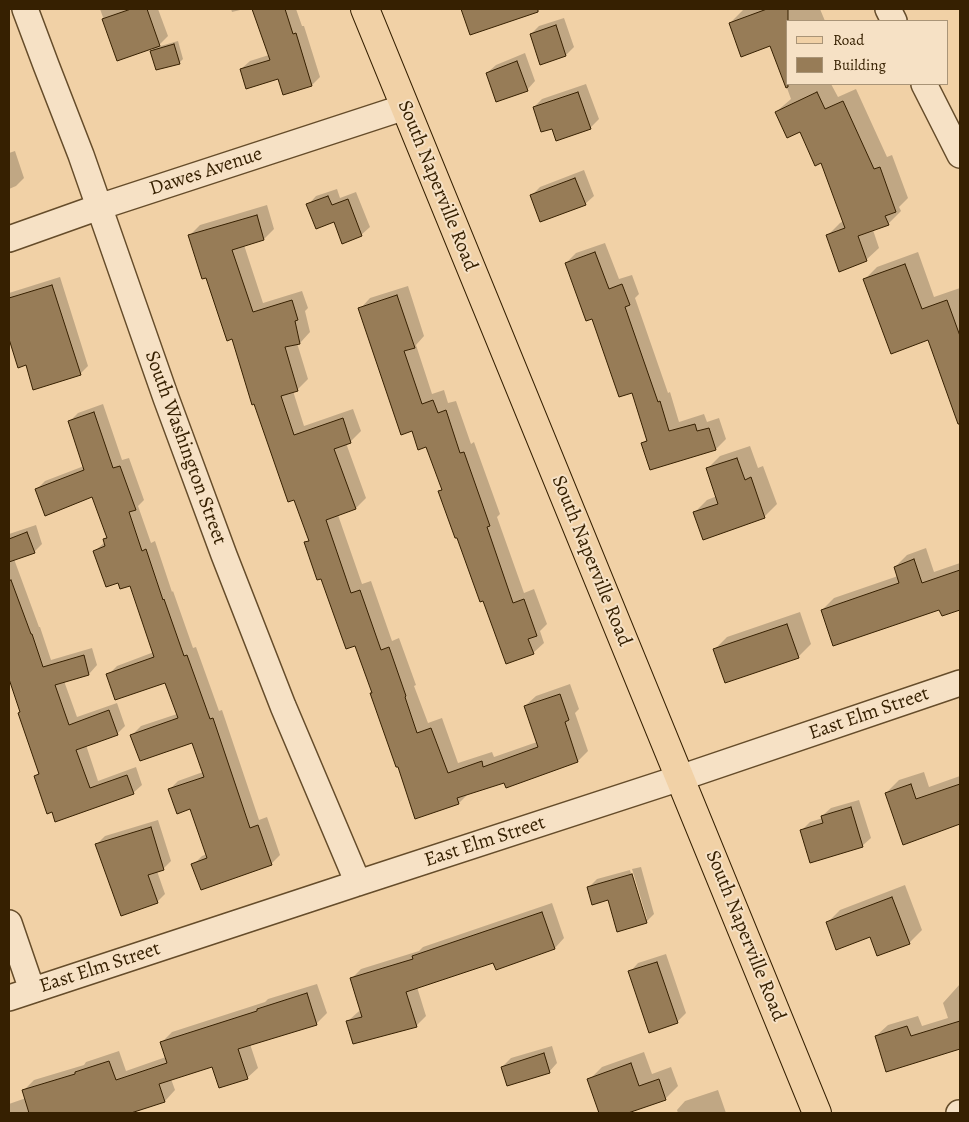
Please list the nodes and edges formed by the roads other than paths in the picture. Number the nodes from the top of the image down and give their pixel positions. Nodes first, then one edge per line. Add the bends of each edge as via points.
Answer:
1 (25, 9) edge
2 (365, 9) edge
3 (925, 85) edge
4 (405, 107) junction
5 (960, 155) edge
6 (99, 208) junction
7 (9, 239) edge
8 (960, 683) edge
9 (680, 778) junction
10 (358, 883) junction
11 (9, 923) edge
12 (32, 990) junction
13 (9, 998) edge
14 (818, 1113) edge

1 - 6 street, South Washington Street
2 - 4 main road, South Naperville Road
3 - 5 street
4 - 6 street, Dawes Avenue
4 - 9 main road, South Naperville Road
6 - 7 street, Dawes Avenue
6 - 10 street, South Washington Street via 224,555
8 - 9 street, East Elm Street
9 - 10 street, East Elm Street
9 - 14 main road, South Naperville Road
10 - 12 street, East Elm Street
11 - 12 street
12 - 13 street, East Elm Street

